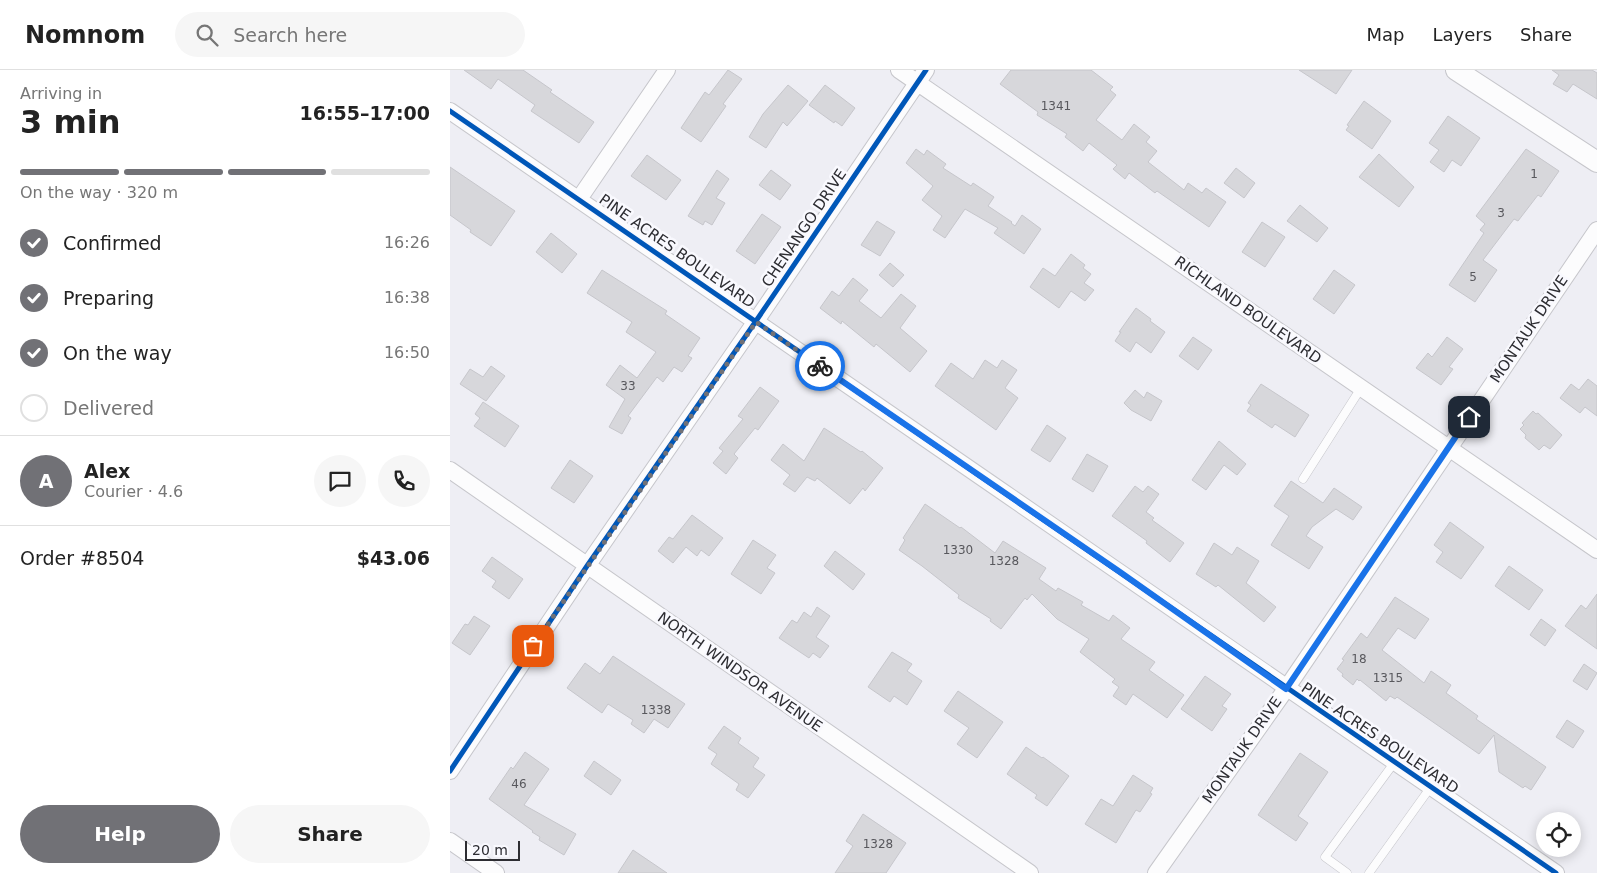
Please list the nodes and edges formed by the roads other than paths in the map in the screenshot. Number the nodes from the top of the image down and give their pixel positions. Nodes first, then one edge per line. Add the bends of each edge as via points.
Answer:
1 (667, 70) edge
2 (899, 70) edge
3 (1456, 70) edge
4 (921, 76) edge
5 (450, 112) edge
6 (1597, 162) edge
7 (579, 199) junction
8 (1597, 230) edge
9 (756, 322) junction
10 (1361, 388) junction
11 (1448, 448) junction
12 (450, 470) edge
13 (1303, 479) dead end
14 (1597, 550) edge
15 (587, 566) junction
16 (1286, 689) junction
17 (1394, 763) junction
18 (450, 771) edge
19 (1430, 788) junction
20 (450, 842) edge
21 (496, 873) edge
22 (1030, 873) edge
23 (1156, 873) edge
24 (1347, 873) edge
25 (1369, 873) edge
26 (1556, 873) edge

1 - 7 street
2 - 4 street, RICHLAND BOULEVARD
3 - 6 street
4 - 9 street, CHENANGO DRIVE
4 - 10 street, RICHLAND BOULEVARD
5 - 7 street, PINE ACRES BOULEVARD
7 - 9 street, PINE ACRES BOULEVARD
8 - 11 street, MONTAUK DRIVE
9 - 15 street, CHENANGO DRIVE
9 - 16 street, PINE ACRES BOULEVARD
10 - 11 street, RICHLAND BOULEVARD
10 - 13 lane
11 - 14 street, RICHLAND BOULEVARD
11 - 16 street, MONTAUK DRIVE
12 - 15 street, NORTH WINDSOR AVENUE
15 - 18 street, CHENANGO DRIVE
15 - 22 street, NORTH WINDSOR AVENUE
16 - 17 street, PINE ACRES BOULEVARD
16 - 23 street, MONTAUK DRIVE
17 - 19 street, PINE ACRES BOULEVARD
17 - 24 lane via 1325,857
19 - 25 lane
19 - 26 street, PINE ACRES BOULEVARD
20 - 21 street

